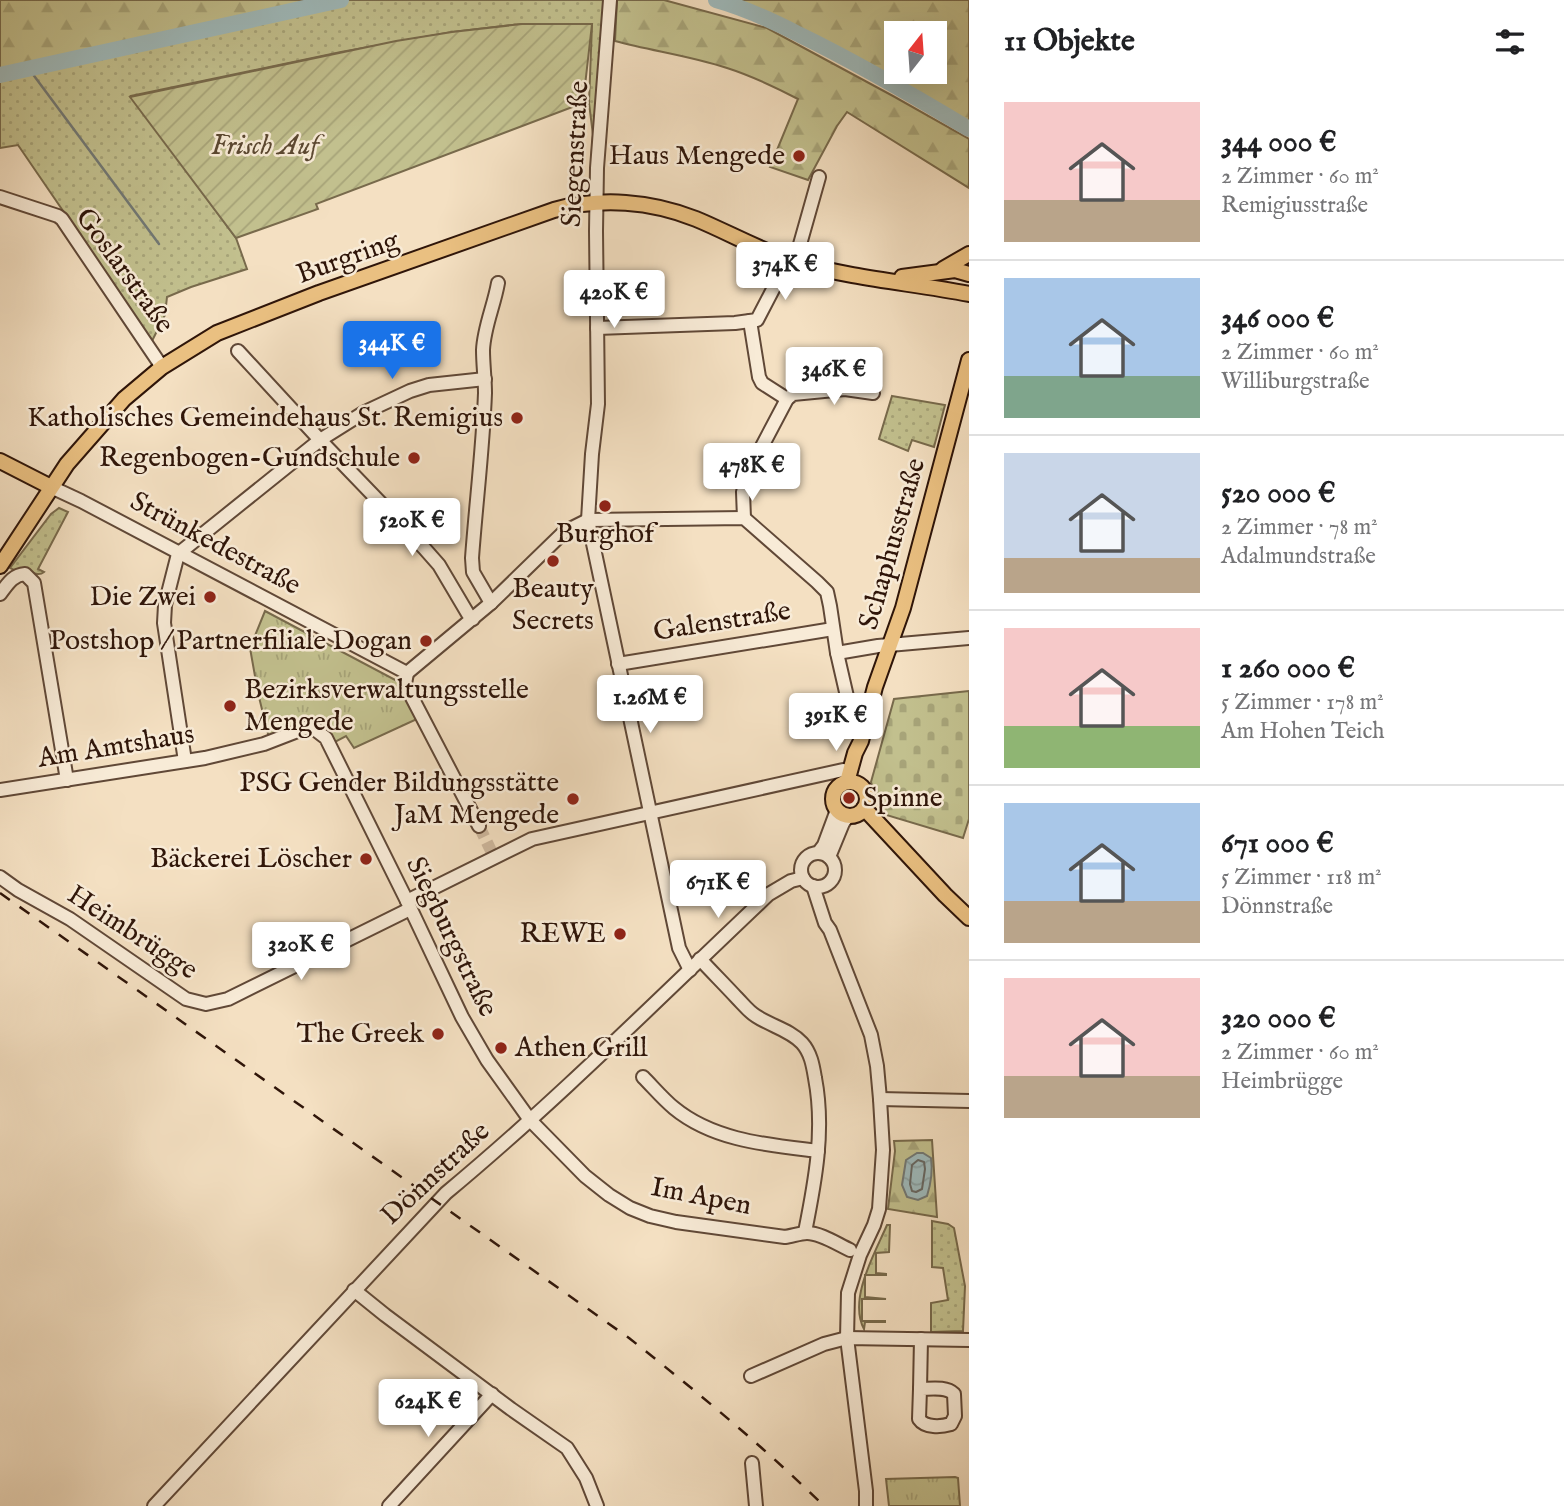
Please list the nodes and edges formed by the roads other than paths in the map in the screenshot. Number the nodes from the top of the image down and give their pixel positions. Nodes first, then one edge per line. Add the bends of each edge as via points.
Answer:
1 (610, 0) edge
2 (819, 177) dead end
3 (0, 197) edge
4 (597, 201) junction
5 (969, 254) edge
6 (795, 262) junction
7 (939, 271) junction
8 (782, 272) dead end
9 (969, 274) edge
10 (887, 280) junction
11 (498, 283) dead end
12 (969, 294) edge
13 (753, 320) junction
14 (597, 328) junction
15 (238, 351) dead end
16 (969, 360) edge
17 (162, 367) junction
18 (485, 379) junction
19 (873, 393) dead end
20 (787, 399) junction
21 (320, 440) junction
22 (0, 461) edge
23 (51, 487) junction
24 (744, 518) junction
25 (588, 520) junction
26 (178, 554) junction
27 (2, 563) edge
28 (0, 594) edge
29 (491, 603) junction
30 (473, 619) junction
31 (834, 629) junction
32 (969, 638) edge
33 (890, 645) junction
34 (837, 653) junction
35 (618, 664) junction
36 (407, 673) junction
37 (855, 727) dead end
38 (319, 732) joint
39 (185, 761) junction
40 (849, 779) junction
41 (67, 780) junction
42 (0, 790) edge
43 (864, 808) junction
44 (650, 813) junction
45 (843, 813) junction
46 (479, 826) tunnel mouth
47 (824, 855) junction
48 (0, 871) edge
49 (0, 877) edge
50 (811, 879) junction
51 (19, 890) junction
52 (409, 905) junction
53 (969, 918) edge
54 (700, 959) junction
55 (690, 970) junction
56 (643, 1077) dead end
57 (880, 1099) junction
58 (969, 1101) edge
59 (530, 1120) junction
60 (818, 1151) junction
61 (805, 1232) junction
62 (850, 1250) dead end
63 (354, 1290) junction
64 (846, 1338) junction
65 (921, 1339) junction
66 (969, 1340) edge
67 (751, 1376) dead end
68 (920, 1389) dead end
69 (492, 1394) junction
70 (752, 1463) dead end
71 (153, 1506) edge
72 (389, 1506) edge
73 (597, 1506) edge
74 (756, 1506) edge
75 (866, 1506) edge

1 - 4 street, Siegenstraße
2 - 6 street
3 - 17 street, Goslarstraße via 62,219
4 - 6 main road, Burgring via 671,210
4 - 14 street, Siegenstraße
4 - 17 main road, Burgring via 554,210 319,293 218,333
5 - 7 main road
6 - 10 main road, Burgring
7 - 9 main road
7 - 10 main road
8 - 13 street
10 - 12 main road, Burgring
11 - 18 street via 486,323
13 - 14 street
13 - 20 street via 759,377
14 - 25 street, Siegenstraße via 598,404
15 - 21 street
16 - 33 main road, Schaphusstraße
17 - 23 main road, Burgring via 124,399
18 - 21 street via 410,391 363,412
18 - 29 street via 472,558 473,572
19 - 20 street via 845,389 793,394
20 - 24 street via 748,473
21 - 26 street
21 - 30 street via 439,565
22 - 23 main road, Strünkedestraße
23 - 26 street, Strünkedestraße
23 - 27 main road, Burgring
24 - 25 street
24 - 31 street via 827,593
25 - 29 street via 564,532
25 - 35 street, Siegenstraße
26 - 36 street, Strünkedestraße
26 - 39 street via 164,624
28 - 41 street via 14,576 25,575 35,586
29 - 30 street
30 - 36 street
31 - 34 street
31 - 35 street, Galenstraße
32 - 33 street
33 - 34 street
33 - 40 main road, Schaphusstraße
34 - 37 street
35 - 44 street, Siegenstraße
36 - 46 street via 405,684
38 - 39 street, Am Amtshaus via 303,728 259,745
38 - 52 street, Siegburgstraße
39 - 41 street, Am Amtshaus
40 - 43 main road via 866,794
40 - 44 street, Heimbrügge
40 - 45 main road via 833,794 834,804
41 - 42 street, Am Amtshaus
43 - 45 main road via 857,814
43 - 53 main road
44 - 52 street, Heimbrügge via 532,839
44 - 55 street, Siegenstraße via 679,948
45 - 47 street via 824,845
47 - 50 street via 813,853 806,858
47 - 50 street via 835,870 832,879
48 - 51 street, Heimbrügge
49 - 51 street, Heimbrügge
50 - 54 street, Dönnstraße via 778,880
50 - 57 street via 871,1035
51 - 52 street, Heimbrügge via 70,919 186,999 206,1004 228,999
52 - 59 street, Siegburgstraße via 470,1032
54 - 55 street, Dönnstraße
54 - 60 street via 754,1016 790,1033 806,1048 816,1085
55 - 59 street, Dönnstraße
56 - 60 street via 673,1108 705,1127 753,1142
57 - 58 street
57 - 64 street via 879,1209 851,1281
59 - 61 street, Im Apen via 585,1175 630,1208 676,1223 785,1237
59 - 63 street, Dönnstraße via 446,1193
60 - 61 street
61 - 62 street, Im Apen
63 - 69 street
63 - 71 street, Dönnstraße
64 - 65 street
64 - 67 street
64 - 75 street
65 - 66 street
65 - 68 street
69 - 72 street
69 - 73 street via 567,1448
70 - 74 street

